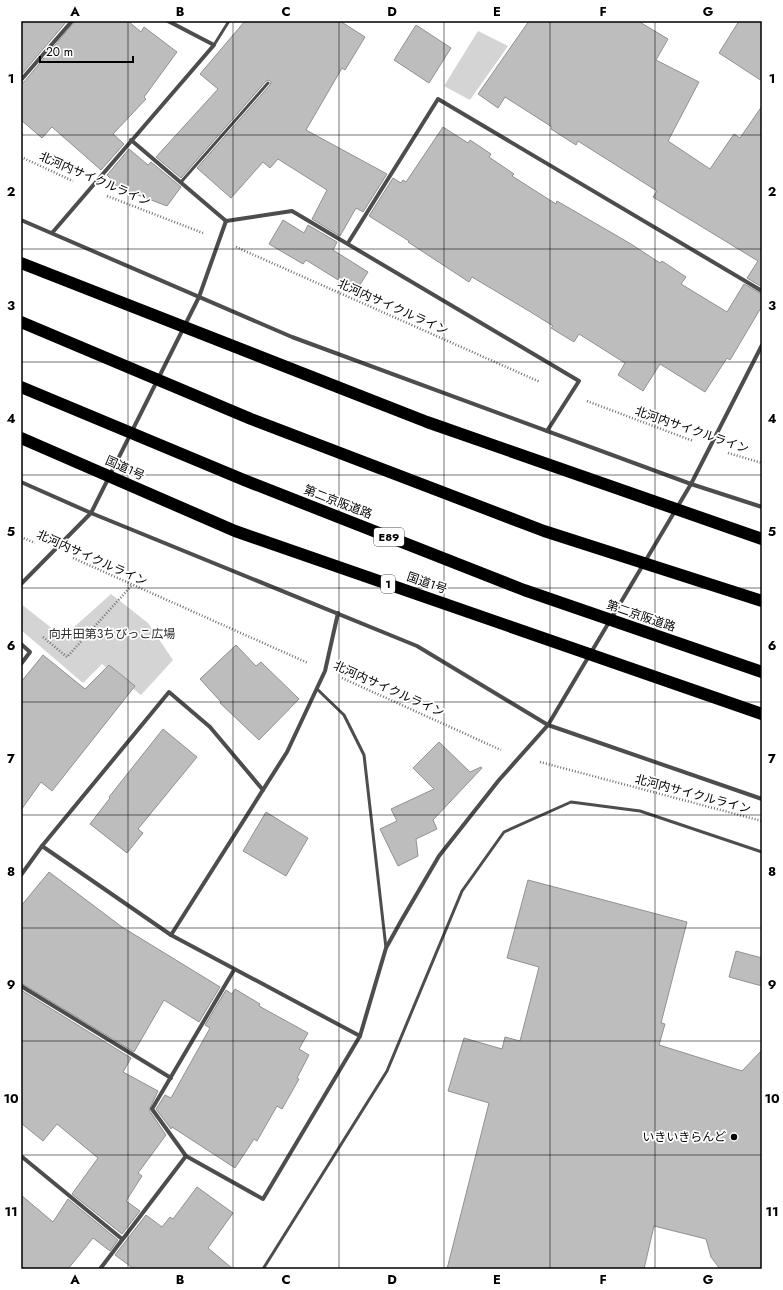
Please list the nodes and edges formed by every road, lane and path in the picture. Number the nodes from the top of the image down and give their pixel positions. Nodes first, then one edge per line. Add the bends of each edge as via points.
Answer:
1 (72, 21) edge
2 (168, 21) edge
3 (229, 21) edge
4 (214, 45) junction
5 (21, 80) edge
6 (268, 83) dead end
7 (131, 140) junction
8 (21, 158) edge
9 (181, 182) junction
10 (89, 189) junction
11 (21, 220) edge
12 (226, 221) junction
13 (52, 233) junction
14 (219, 239) junction
15 (348, 243) junction
16 (21, 263) edge
17 (762, 291) edge
18 (199, 297) junction
19 (21, 322) edge
20 (762, 345) edge
21 (21, 387) edge
22 (571, 395) junction
23 (547, 431) junction
24 (21, 438) edge
25 (710, 448) junction
26 (762, 463) edge
27 (21, 482) edge
28 (691, 484) junction
29 (762, 507) edge
30 (91, 512) junction
31 (21, 537) edge
32 (762, 539) edge
33 (54, 550) junction
34 (21, 584) edge
35 (132, 585) junction
36 (762, 601) edge
37 (338, 613) junction
38 (40, 634) dead end
39 (21, 644) edge
40 (21, 664) edge
41 (325, 671) junction
42 (762, 672) edge
43 (317, 689) junction
44 (762, 714) edge
45 (548, 725) junction
46 (520, 757) junction
47 (263, 790) junction
48 (762, 799) edge
49 (762, 821) edge
50 (42, 846) junction
51 (762, 852) edge
52 (21, 875) edge
53 (171, 936) junction
54 (386, 948) junction
55 (234, 970) junction
56 (21, 986) edge
57 (360, 1036) junction
58 (171, 1078) junction
59 (21, 1156) edge
60 (186, 1156) junction
61 (122, 1239) junction
62 (103, 1268) edge
63 (263, 1269) edge

1 - 5 street
2 - 4 street
3 - 4 lane
4 - 7 street
6 - 9 lane
7 - 9 street
7 - 10 street
8 - 10 path, 北河内サイクルライン
9 - 12 street
10 - 13 street
10 - 14 path, 北河内サイクルライン
11 - 13 street
12 - 14 street
12 - 15 street via 292,211
13 - 18 street
14 - 18 street
14 - 22 path, 北河内サイクルライン
15 - 17 street via 438,99
15 - 22 street via 579,381
16 - 32 highway via 428,422
18 - 23 street via 292,337
18 - 30 street
19 - 36 highway via 251,419 544,531
20 - 25 street
21 - 42 highway, 第二京阪道路 / E89 via 244,480 517,587
22 - 23 street
22 - 25 path, 北河内サイクルライン
23 - 28 street
24 - 44 highway, 国道1号 / 1 via 236,531
25 - 26 path, 北河内サイクルライン
25 - 28 street
27 - 30 street
28 - 29 street
28 - 45 street
30 - 33 street
30 - 37 street
31 - 33 path, 北河内サイクルライン
33 - 34 street
33 - 35 path, 北河内サイクルライン
35 - 38 path via 67,657
35 - 41 path, 北河内サイクルライン
37 - 41 street
37 - 45 street via 417,646
39 - 40 street via 30,652
41 - 43 street
41 - 46 path, 北河内サイクルライン
43 - 47 street via 287,752
43 - 54 lane via 344,715 364,756
45 - 46 street
45 - 48 street
46 - 49 path, 北河内サイクルライン
46 - 54 street via 439,856
47 - 50 street via 210,727 169,692
47 - 53 street
50 - 52 street
50 - 53 street
51 - 63 lane via 640,811 571,802 504,832 462,892 387,1071
53 - 55 street
54 - 57 street
55 - 57 street
55 - 58 street
56 - 58 street
57 - 60 street via 263,1199
58 - 60 street via 152,1110
59 - 61 street
60 - 61 street
61 - 62 street

